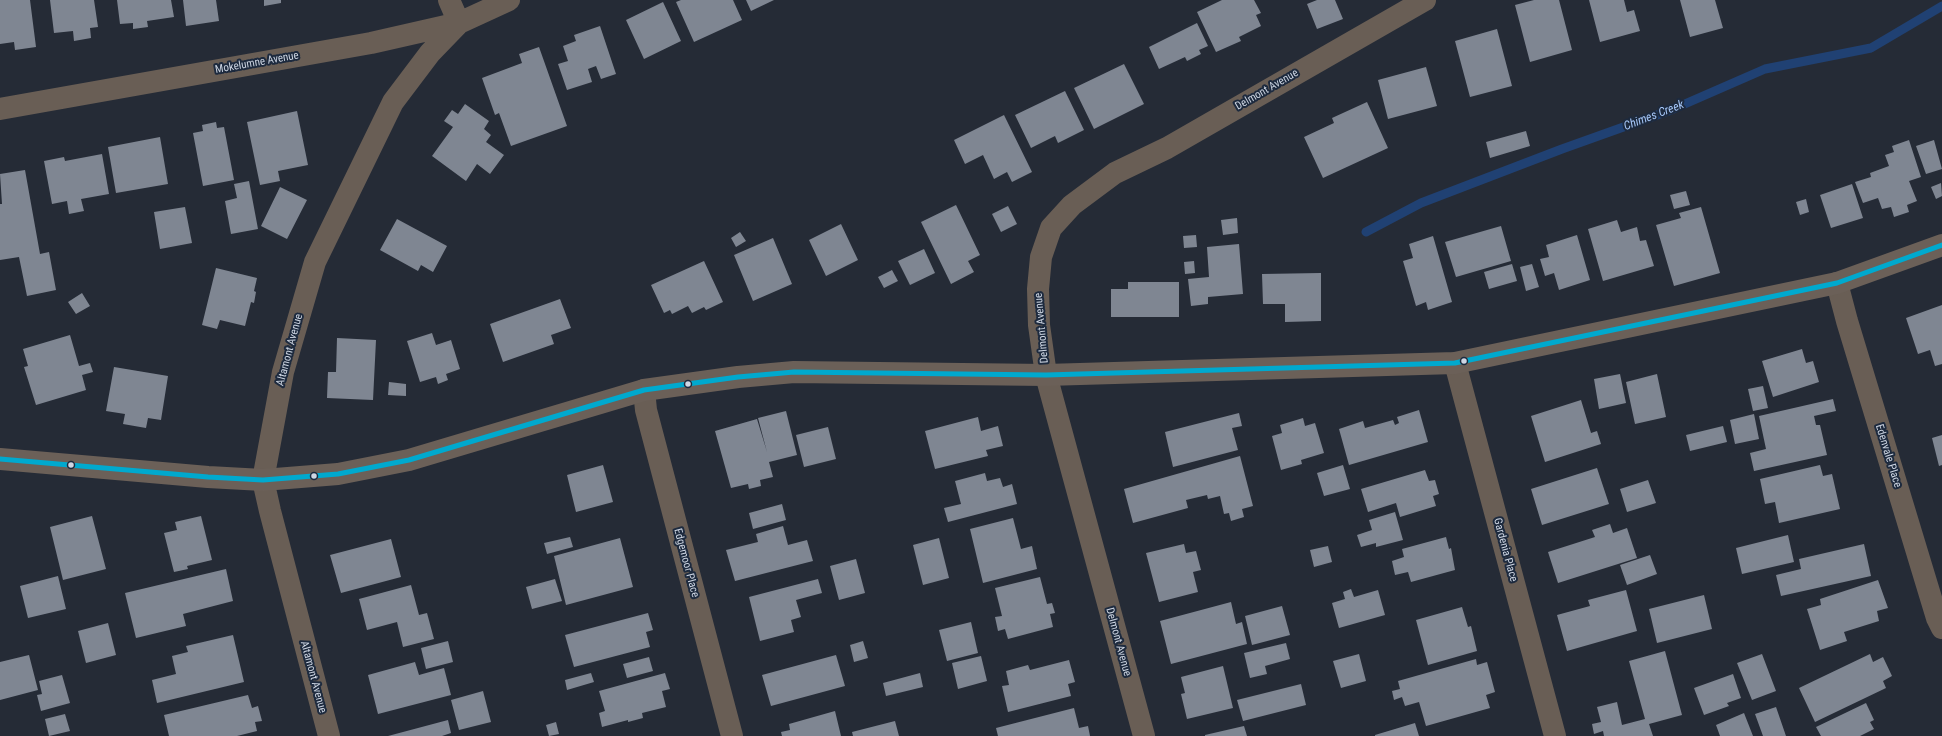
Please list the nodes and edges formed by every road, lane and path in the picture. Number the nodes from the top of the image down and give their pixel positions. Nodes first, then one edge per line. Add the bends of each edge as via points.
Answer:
1 (449, 0) edge
2 (509, 0) edge
3 (1425, 0) edge
4 (459, 23) junction
5 (0, 109) edge
6 (1942, 245) edge
7 (1837, 283) junction
8 (1455, 363) junction
9 (1046, 375) junction
10 (644, 390) junction
11 (0, 459) edge
12 (263, 480) junction
13 (1942, 628) edge
14 (329, 736) edge
15 (732, 736) edge
16 (1144, 736) edge
17 (1556, 736) edge

1 - 4 street
2 - 4 street, Mokelumne Avenue
3 - 9 street, Delmont Avenue via 1167,148 1115,174 1072,205 1051,228 1041,256 1038,289 1039,325
4 - 5 street, Mokelumne Avenue via 371,43
4 - 12 street, Altamont Avenue via 430,53 393,102 315,262 283,372
6 - 7 street
7 - 8 street
7 - 13 street, Edenvale Place
8 - 9 street
8 - 17 street, Gardenia Place
9 - 10 street via 794,372
9 - 16 street, Delmont Avenue
10 - 12 street via 410,460 338,474
10 - 15 street, Edgemoor Place via 646,410
11 - 12 street
12 - 14 street, Altamont Avenue

